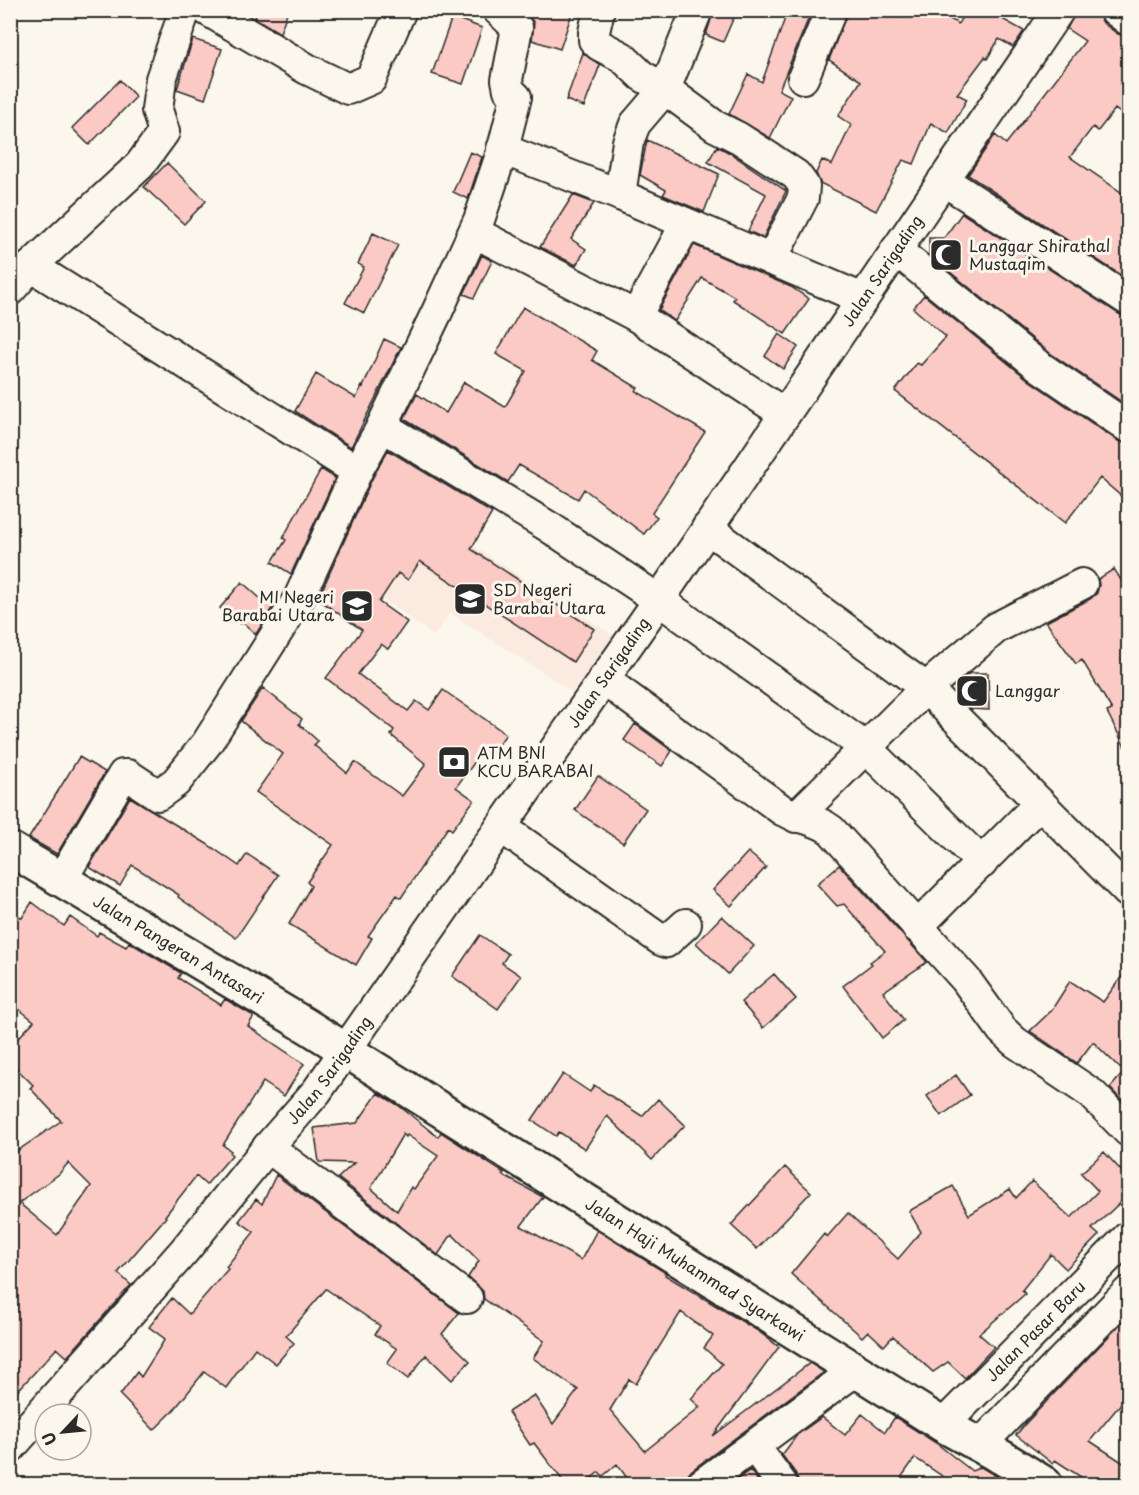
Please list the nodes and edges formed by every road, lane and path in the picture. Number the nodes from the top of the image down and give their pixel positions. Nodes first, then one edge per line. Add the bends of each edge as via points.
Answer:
1 (185, 10) edge
2 (207, 10) edge
3 (401, 10) edge
4 (498, 10) edge
5 (599, 10) edge
6 (697, 10) edge
7 (831, 10) edge
8 (1059, 10) edge
9 (1115, 10) edge
10 (1128, 20) edge
11 (803, 78) dead end
12 (665, 89) junction
13 (502, 149) junction
14 (943, 180) junction
15 (620, 195) junction
16 (686, 224) junction
17 (474, 232) junction
18 (896, 250) junction
19 (771, 260) junction
20 (31, 266) junction
21 (10, 290) edge
22 (863, 299) junction
23 (1128, 300) edge
24 (636, 316) junction
25 (785, 414) junction
26 (382, 426) junction
27 (1128, 427) edge
28 (357, 471) junction
29 (707, 528) junction
30 (1082, 584) dead end
31 (659, 600) junction
32 (603, 679) junction
33 (926, 688) junction
34 (865, 747) junction
35 (1040, 803) junction
36 (796, 817) junction
37 (501, 827) junction
38 (10, 849) edge
39 (982, 863) junction
40 (62, 879) junction
41 (1128, 892) edge
42 (686, 924) dead end
43 (917, 927) junction
44 (346, 1051) junction
45 (1128, 1131) edge
46 (268, 1147) junction
47 (1128, 1238) edge
48 (1128, 1292) edge
49 (467, 1299) dead end
50 (856, 1370) junction
51 (943, 1425) junction
52 (980, 1445) junction
53 (755, 1447) junction
54 (10, 1448) edge
55 (1035, 1482) edge
56 (702, 1485) edge
57 (782, 1485) edge

1 - 20 street via 161,80 157,110 164,132 140,165
2 - 3 street via 348,89 371,78
4 - 13 street via 517,28 507,80 516,97
5 - 12 street via 594,32 598,45 622,57 642,76
6 - 12 street
7 - 11 street
8 - 14 street, Jalan Sarigading
9 - 10 street
12 - 15 street via 635,124 628,142
12 - 19 street via 715,126 796,175 804,186 803,198
13 - 15 street
13 - 17 street
14 - 18 street, Jalan Sarigading
14 - 23 street
15 - 16 street
16 - 19 street
16 - 24 street
17 - 24 street
17 - 26 street
18 - 22 street, Jalan Sarigading
18 - 27 street via 1040,367
19 - 22 street
20 - 21 street
20 - 28 street
22 - 25 street, Jalan Sarigading
24 - 25 street
25 - 29 street, Jalan Sarigading
26 - 28 street
26 - 31 street via 549,527
28 - 40 street via 299,598 207,743 176,782 158,795 123,775
29 - 31 street, Jalan Sarigading
29 - 33 street
30 - 33 street via 996,628
31 - 32 street, Jalan Sarigading
31 - 34 street
32 - 36 street
32 - 37 street, Jalan Sarigading
33 - 34 street
33 - 35 street
34 - 36 street
34 - 39 street
35 - 39 street
35 - 41 street
36 - 43 street via 821,822 831,830
37 - 42 street via 661,940 666,942
37 - 44 street, Jalan Sarigading
38 - 40 main road, Jalan Pangeran Antasari
39 - 43 street
40 - 44 main road, Jalan Pangeran Antasari
43 - 45 street via 966,980 1002,1030 1092,1094
44 - 46 street, Jalan Sarigading via 318,1091
44 - 50 main road, Jalan Haji Muhammad Syarkawi
46 - 49 street
46 - 54 street, Jalan Sarigading via 184,1251
47 - 51 street, Jalan Pasar Baru
48 - 52 street
50 - 51 main road, Jalan Haji Muhammad Syarkawi
50 - 53 street
51 - 52 main road, Jalan Haji Muhammad Syarkawi
52 - 55 main road, Jalan Haji Muhammad Syarkawi
53 - 56 street
53 - 57 street

